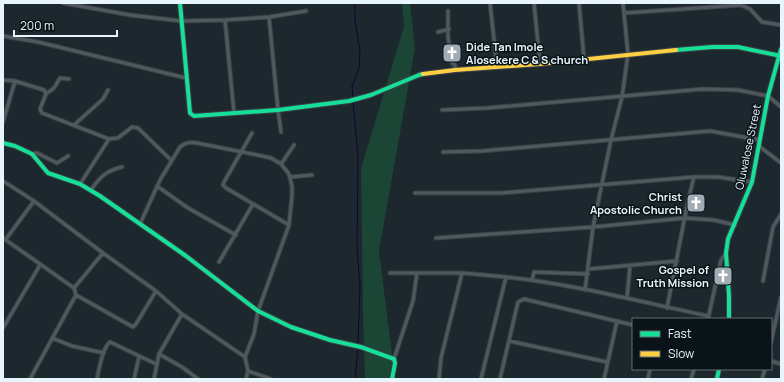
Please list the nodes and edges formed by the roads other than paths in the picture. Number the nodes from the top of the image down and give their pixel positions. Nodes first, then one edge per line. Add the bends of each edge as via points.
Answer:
1 (63, 3) edge
2 (180, 3) edge
3 (490, 3) edge
4 (534, 3) edge
5 (579, 3) edge
6 (623, 3) edge
7 (306, 11) dead end
8 (448, 11) dead end
9 (624, 12) junction
10 (269, 17) junction
11 (225, 20) junction
12 (181, 21) junction
13 (781, 25) edge
14 (449, 29) junction
15 (438, 32) dead end
16 (3, 36) edge
17 (781, 49) edge
18 (628, 54) junction
19 (780, 55) edge
20 (584, 59) junction
21 (540, 64) junction
22 (497, 67) junction
23 (455, 70) junction
24 (186, 78) junction
25 (69, 79) dead end
26 (3, 80) edge
27 (15, 81) junction
28 (108, 90) dead end
29 (46, 94) junction
30 (768, 96) junction
31 (622, 97) junction
32 (781, 107) edge
33 (278, 110) junction
34 (442, 110) dead end
35 (234, 113) junction
36 (3, 122) edge
37 (74, 125) junction
38 (281, 132) dead end
39 (252, 133) dead end
40 (109, 139) junction
41 (611, 140) junction
42 (760, 140) junction
43 (3, 143) edge
44 (294, 145) dead end
45 (758, 146) junction
46 (241, 152) junction
47 (443, 152) dead end
48 (32, 154) junction
49 (68, 156) dead end
50 (172, 160) junction
51 (781, 163) edge
52 (281, 164) junction
53 (122, 167) dead end
54 (312, 175) dead end
55 (290, 177) junction
56 (694, 177) junction
57 (3, 181) edge
58 (752, 182) junction
59 (80, 184) junction
60 (602, 184) junction
61 (157, 186) junction
62 (91, 190) junction
63 (415, 194) dead end
64 (34, 201) junction
65 (253, 204) junction
66 (781, 215) edge
67 (685, 218) junction
68 (140, 224) junction
69 (289, 225) junction
70 (735, 225) junction
71 (593, 227) junction
72 (236, 234) junction
73 (436, 238) dead end
74 (4, 239) edge
75 (104, 253) junction
76 (726, 253) junction
77 (677, 261) junction
78 (219, 262) dead end
79 (40, 265) junction
80 (630, 266) junction
81 (589, 269) junction
82 (390, 273) dead end
83 (417, 273) junction
84 (462, 274) junction
85 (588, 274) junction
86 (506, 277) junction
87 (532, 280) junction
88 (763, 281) dead end
89 (74, 288) junction
90 (585, 290) junction
91 (156, 291) junction
92 (76, 295) junction
93 (781, 297) edge
94 (627, 298) junction
95 (667, 308) junction
96 (258, 311) junction
97 (182, 314) junction
98 (708, 318) edge
99 (729, 318) edge
100 (617, 321) junction
101 (632, 325) edge
102 (3, 328) edge
103 (52, 338) junction
104 (772, 338) edge
105 (509, 341) junction
106 (104, 353) junction
107 (159, 354) junction
108 (139, 357) junction
109 (245, 357) junction
110 (394, 359) junction
111 (607, 362) junction
112 (156, 364) junction
113 (248, 372) junction
114 (30, 379) edge
115 (97, 379) edge
116 (134, 379) edge
117 (154, 379) edge
118 (198, 379) edge
119 (246, 379) edge
120 (271, 379) edge
121 (392, 379) edge
122 (438, 379) edge
123 (483, 379) edge
124 (500, 379) edge
125 (604, 379) edge

1 - 12 street
2 - 12 street
3 - 22 street
4 - 21 street
5 - 20 street
6 - 9 street
7 - 10 street
8 - 14 street
9 - 13 street via 742,5 750,9 762,22
9 - 18 street
10 - 11 street
10 - 33 street
11 - 12 street
11 - 35 street
12 - 24 street
14 - 15 street
14 - 23 street via 448,37
16 - 24 street
17 - 19 street, Oluwalose Street
18 - 19 street via 738,46
18 - 20 street
18 - 31 street
19 - 30 street, Oluwalose Street
20 - 21 street
21 - 22 street
22 - 23 street
23 - 33 street via 419,75 371,95 349,101
24 - 35 street via 191,115
25 - 29 street via 60,78 54,88
26 - 27 street
27 - 29 street via 41,89
27 - 36 street
28 - 37 street via 103,99
29 - 37 street via 40,108 42,114
30 - 31 street via 738,90 703,90
30 - 32 street
30 - 42 street, Oluwalose Street
31 - 34 street
31 - 41 street
33 - 35 street
33 - 38 street
37 - 40 street
39 - 46 street
40 - 50 street via 118,138 135,127
40 - 59 street
41 - 42 street via 710,131
41 - 47 street via 482,152
41 - 60 street
42 - 45 street, Oluwalose Street
43 - 48 street
44 - 52 street
45 - 51 street
45 - 58 street, Oluwalose Street
46 - 50 street via 189,142 180,147
46 - 52 street via 271,158
46 - 65 street via 223,185
48 - 49 street via 37,153 57,163
48 - 59 street via 48,173
50 - 61 street
52 - 55 street
53 - 62 street via 105,174
54 - 55 street
55 - 69 street via 292,196
56 - 58 street via 718,177
56 - 60 street
56 - 67 street
57 - 64 street
58 - 70 street, Oluwalose Street
59 - 62 street
60 - 63 street via 501,193
60 - 71 street
61 - 68 street
61 - 72 street via 188,208
62 - 68 street
64 - 74 street
64 - 75 street
65 - 69 street
65 - 72 street
66 - 88 street via 773,227
67 - 70 street via 714,220
67 - 71 street
67 - 77 street
68 - 96 street
69 - 96 street
70 - 76 street, Oluwalose Street via 728,240
71 - 73 street
71 - 81 street
72 - 78 street
74 - 79 street
75 - 89 street
75 - 91 street
76 - 98 street via 721,260
76 - 99 street, Oluwalose Street
77 - 80 street
77 - 95 street
79 - 89 street
79 - 102 street
80 - 81 street
80 - 94 street
81 - 85 street
82 - 83 street
83 - 84 street
83 - 110 street via 413,301
84 - 86 street
84 - 122 street
85 - 87 street via 534,272
85 - 90 street
86 - 87 street
86 - 123 street
87 - 90 street
89 - 92 street
90 - 94 street
91 - 92 street via 133,327
91 - 97 street
92 - 103 street
93 - 104 street
94 - 95 street
95 - 98 street
96 - 109 street via 254,334
96 - 110 street via 291,327
97 - 107 street
97 - 109 street
100 - 101 street
100 - 105 street via 524,299 518,302
100 - 111 street
103 - 106 street via 72,346
103 - 114 street
105 - 111 street
105 - 124 street
106 - 108 street via 110,342
106 - 115 street
107 - 112 street
107 - 118 street via 182,366
108 - 112 street
108 - 116 street
109 - 113 street
110 - 121 street
111 - 125 street
112 - 117 street
113 - 119 street
113 - 120 street

